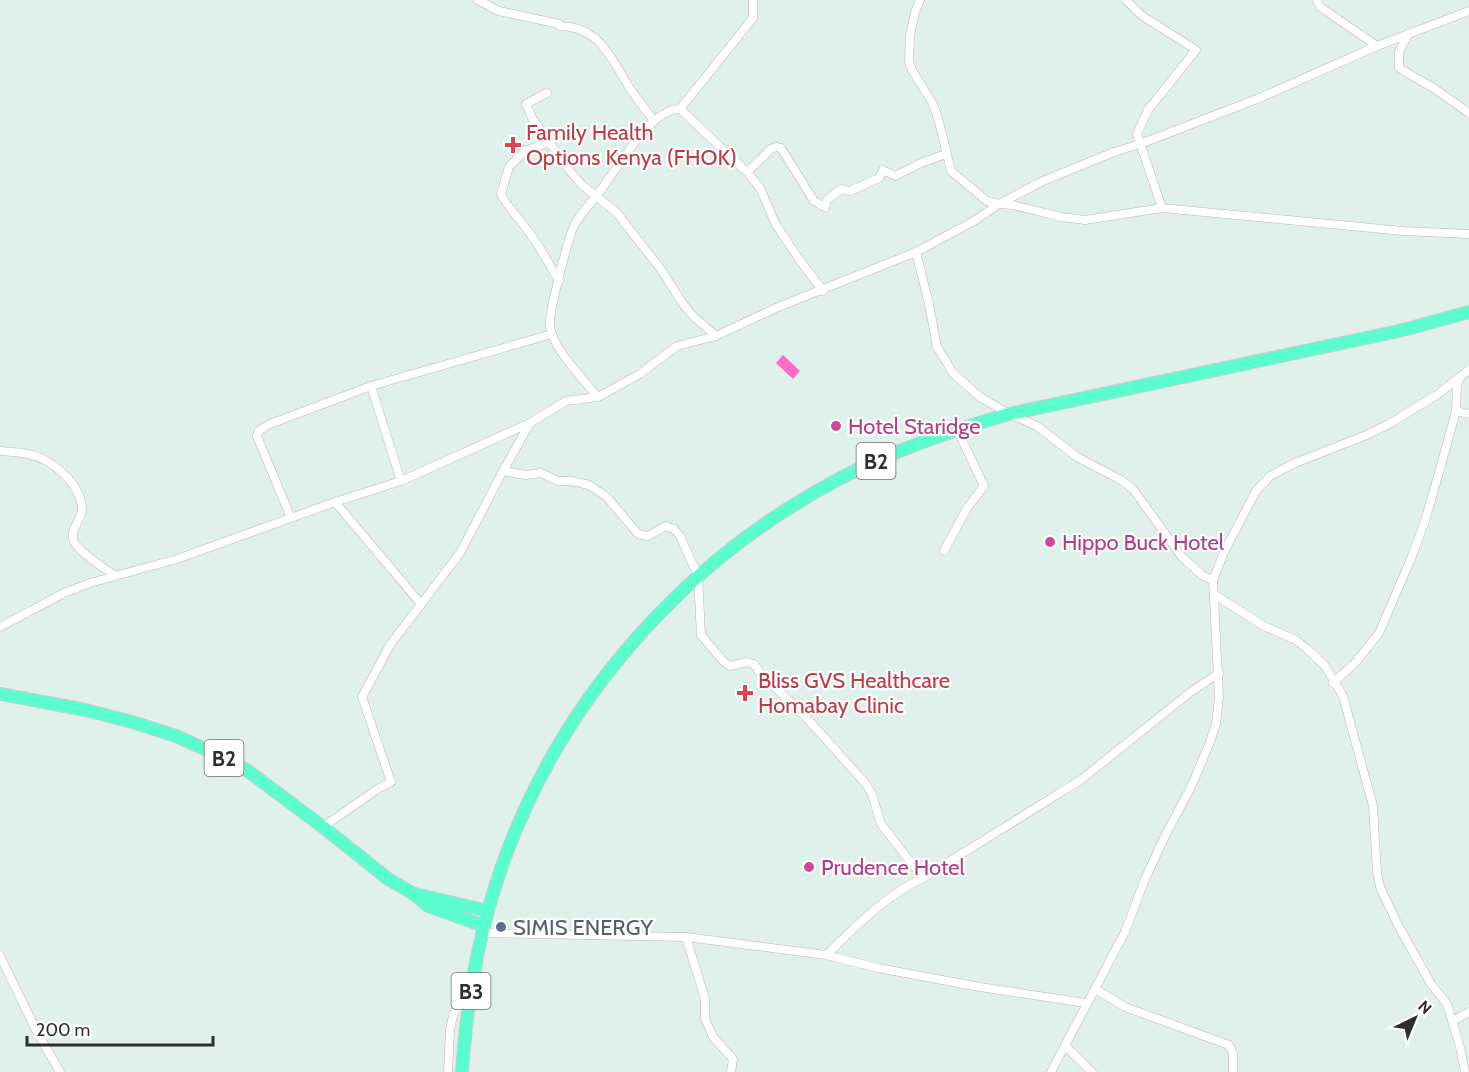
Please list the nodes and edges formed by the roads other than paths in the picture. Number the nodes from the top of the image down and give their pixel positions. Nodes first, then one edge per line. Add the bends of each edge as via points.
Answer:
1 (478, 0) edge
2 (753, 0) edge
3 (921, 0) edge
4 (1126, 0) edge
5 (1317, 0) edge
6 (1469, 11) edge
7 (1408, 33) junction
8 (1377, 46) junction
9 (547, 93) dead end
10 (680, 109) junction
11 (1469, 113) edge
12 (654, 121) junction
13 (549, 142) junction
14 (1140, 144) junction
15 (946, 154) junction
16 (747, 172) junction
17 (596, 196) junction
18 (999, 204) junction
19 (1162, 208) junction
20 (1469, 234) edge
21 (916, 252) junction
22 (559, 281) junction
23 (823, 291) junction
24 (1469, 312) edge
25 (552, 334) junction
26 (716, 336) junction
27 (1469, 370) edge
28 (1462, 375) junction
29 (370, 386) junction
30 (598, 397) junction
31 (1456, 411) junction
32 (1009, 414) junction
33 (1469, 414) edge
34 (530, 423) junction
35 (957, 429) junction
36 (0, 452) edge
37 (503, 471) junction
38 (401, 481) junction
39 (335, 502) junction
40 (291, 518) junction
41 (944, 551) dead end
42 (114, 575) junction
43 (698, 576) junction
44 (1213, 580) junction
45 (1215, 595) junction
46 (421, 604) junction
47 (0, 627) edge
48 (1219, 673) junction
49 (1334, 683) junction
50 (0, 694) edge
51 (323, 827) junction
52 (922, 878) junction
53 (414, 894) junction
54 (488, 911) junction
55 (483, 930) junction
56 (686, 937) junction
57 (0, 956) edge
58 (826, 956) junction
59 (1095, 989) junction
60 (470, 997) junction
61 (1086, 1003) junction
62 (1469, 1012) edge
63 (1453, 1021) junction
64 (1065, 1046) junction
65 (60, 1072) edge
66 (448, 1072) edge
67 (462, 1072) edge
68 (731, 1072) edge
69 (1051, 1072) edge
70 (1092, 1072) edge
71 (1233, 1072) edge
72 (1465, 1072) edge

1 - 12 street via 499,11 589,33 605,48
2 - 10 street via 753,18
3 - 15 street via 911,30 909,62 938,118
4 - 14 street via 1146,19 1196,50 1148,110 1137,134
5 - 8 street via 1320,7
6 - 7 street
7 - 8 street
7 - 11 street via 1400,52 1399,68
8 - 14 street via 1257,99
9 - 13 street via 526,104
10 - 12 street
10 - 16 street
12 - 17 street
13 - 17 street via 570,171
13 - 22 street via 525,151 509,167 501,194
14 - 18 street via 1043,181
14 - 19 street
15 - 16 street via 895,176 883,170 879,177 850,192 841,189 825,207 814,201 781,148 771,148
15 - 18 street via 951,171 987,201
16 - 23 street via 782,233
17 - 22 street via 574,226
17 - 26 street via 616,212 694,317
18 - 19 street via 1084,220
18 - 21 street
19 - 20 street
21 - 23 street
21 - 32 street via 939,353 953,373
22 - 25 street via 550,320
23 - 26 street
24 - 32 highway, B2 via 1399,331
25 - 29 street
25 - 30 street
26 - 30 street via 677,346 640,374
27 - 28 street
28 - 31 street via 1457,384
28 - 44 street via 1389,424 1270,476 1248,505
29 - 38 street
29 - 40 street via 258,431
30 - 34 street via 566,401
31 - 33 street
31 - 49 street via 1425,521 1379,633
32 - 35 highway, B2
32 - 44 street via 1038,426 1077,457 1133,489 1182,557
34 - 37 street
34 - 38 street
35 - 41 street via 984,486
35 - 43 highway, B2 via 882,458 814,493 767,521
36 - 42 street via 30,454 61,470 77,492 82,507 73,540 83,553
37 - 43 street via 541,473 558,482 589,485 607,497 638,534 648,536 666,526 674,529
37 - 46 street via 460,553
38 - 39 street
39 - 40 street
39 - 46 street
40 - 42 street via 177,559
42 - 47 street via 64,593
43 - 52 street via 699,626 707,644 730,666 754,664 805,716 866,784 881,824
43 - 54 highway, B2 via 611,667 557,745 509,847
44 - 45 street
45 - 48 street
45 - 49 street via 1264,626 1296,640 1324,666
46 - 51 street via 390,645 362,697 391,783
48 - 52 street via 1082,778
48 - 59 street via 1219,697 1210,742 1145,879 1125,932
49 - 63 street via 1343,696 1373,806 1380,887
50 - 51 highway, B2 via 97,713 176,736 248,771
51 - 53 highway, B2 via 388,879
52 - 58 street via 867,916
53 - 54 highway, B2
53 - 55 highway, B2 via 428,906
54 - 55 highway, B3
55 - 56 street
55 - 60 highway, B3
56 - 58 street
56 - 68 street via 705,999 705,1019 713,1036 733,1059
57 - 65 street
58 - 61 street via 980,987
59 - 61 street
59 - 71 street via 1125,1007 1229,1046
60 - 66 street via 454,1012
60 - 67 highway, B3
61 - 64 street
62 - 63 street
63 - 72 street
64 - 69 street
64 - 70 street

